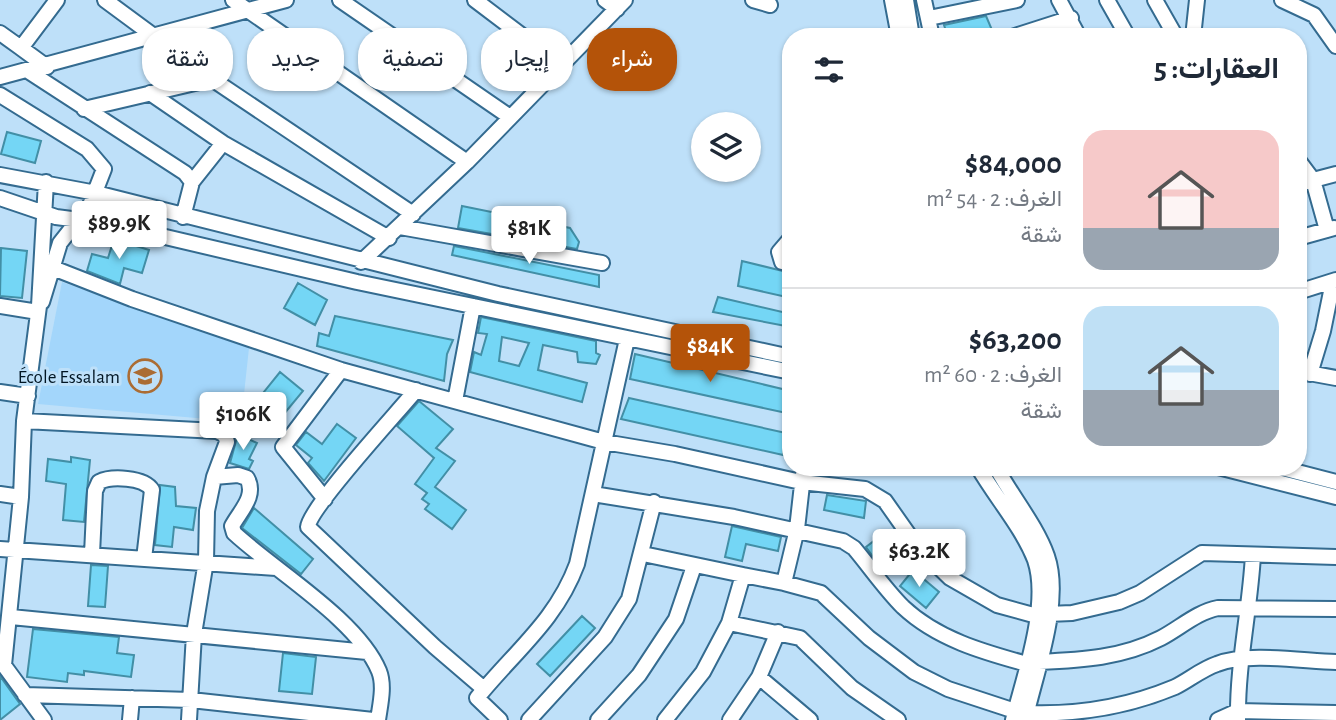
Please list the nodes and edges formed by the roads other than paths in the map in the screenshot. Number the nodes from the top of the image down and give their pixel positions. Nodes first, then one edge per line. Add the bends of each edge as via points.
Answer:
1 (57, 0) edge
2 (105, 0) edge
3 (233, 0) edge
4 (286, 0) edge
5 (340, 0) edge
6 (475, 0) edge
7 (753, 0) edge
8 (892, 0) edge
9 (906, 0) edge
10 (923, 0) edge
11 (1017, 0) edge
12 (1059, 0) edge
13 (1107, 0) edge
14 (1156, 0) edge
15 (1197, 0) edge
16 (1282, 0) edge
17 (616, 3) edge
18 (770, 5) dead end
19 (248, 10) junction
20 (929, 18) junction
21 (1071, 18) junction
22 (144, 28) edge
23 (187, 28) edge
24 (512, 28) edge
25 (897, 28) edge
26 (911, 28) edge
27 (931, 28) edge
28 (1040, 28) edge
29 (1075, 28) edge
30 (1123, 28) edge
31 (1171, 28) edge
32 (1194, 28) edge
33 (0, 33) edge
34 (142, 41) edge
35 (1336, 46) edge
36 (21, 48) junction
37 (573, 51) edge
38 (47, 66) junction
39 (29, 71) junction
40 (0, 77) edge
41 (159, 91) edge
42 (230, 91) edge
43 (536, 91) edge
44 (150, 93) junction
45 (0, 95) edge
46 (85, 109) junction
47 (510, 117) junction
48 (223, 143) junction
49 (467, 162) junction
50 (1336, 174) edge
51 (0, 175) edge
52 (46, 182) junction
53 (192, 182) junction
54 (1307, 182) edge
55 (1307, 184) edge
56 (96, 193) junction
57 (0, 198) edge
58 (44, 212) junction
59 (413, 215) junction
60 (183, 217) junction
61 (77, 220) junction
62 (400, 227) junction
63 (1332, 229) edge
64 (1307, 236) edge
65 (388, 238) junction
66 (361, 262) junction
67 (602, 263) dead end
68 (53, 268) junction
69 (1334, 281) edge
70 (1307, 289) edge
71 (0, 306) edge
72 (473, 306) junction
73 (39, 309) junction
74 (627, 339) junction
75 (782, 355) edge
76 (1307, 366) edge
77 (341, 370) junction
78 (782, 370) edge
79 (1307, 373) edge
80 (1336, 378) edge
81 (416, 390) junction
82 (0, 392) edge
83 (28, 396) junction
84 (455, 401) junction
85 (24, 421) junction
86 (604, 442) junction
87 (782, 471) edge
88 (1307, 474) edge
89 (803, 476) edge
90 (812, 476) edge
91 (984, 476) edge
92 (1001, 476) edge
93 (1253, 476) edge
94 (214, 477) junction
95 (1336, 482) edge
96 (0, 494) edge
97 (593, 494) junction
98 (21, 497) junction
99 (1336, 497) edge
100 (326, 499) junction
101 (654, 502) junction
102 (797, 529) junction
103 (0, 549) edge
104 (15, 549) junction
105 (92, 554) junction
106 (643, 554) junction
107 (1253, 555) junction
108 (1336, 556) edge
109 (144, 559) junction
110 (206, 561) junction
111 (694, 566) junction
112 (276, 568) junction
113 (743, 575) junction
114 (784, 583) junction
115 (1250, 607) junction
116 (1336, 609) edge
117 (1043, 615) junction
118 (11, 617) junction
119 (729, 623) junction
120 (778, 632) junction
121 (194, 634) junction
122 (367, 652) junction
123 (1241, 659) junction
124 (1336, 662) edge
125 (2, 663) edge
126 (1033, 663) junction
127 (759, 677) junction
128 (484, 689) junction
129 (25, 695) junction
130 (132, 698) junction
131 (191, 701) junction
132 (1336, 713) edge
133 (1238, 715) edge
134 (1020, 716) edge
135 (498, 719) edge
136 (44, 720) edge
137 (131, 720) edge
138 (189, 720) edge
139 (376, 720) edge
140 (530, 720) edge
141 (598, 720) edge
142 (665, 720) edge
143 (730, 720) edge
144 (810, 720) edge
145 (898, 720) edge
146 (1218, 720) edge

1 - 36 street
2 - 22 street
3 - 19 street
4 - 19 street
5 - 47 street
6 - 24 street
7 - 18 street
8 - 25 street
9 - 26 street
10 - 20 street
11 - 20 street
12 - 21 street
13 - 30 street
14 - 31 street
15 - 32 street
16 - 35 street via 1314,15
17 - 37 street
19 - 23 street
19 - 49 street
20 - 27 street
21 - 28 street
21 - 29 street
33 - 36 street
34 - 38 street
36 - 38 street
38 - 39 street
39 - 40 street
39 - 46 street
41 - 44 street
42 - 59 street
43 - 47 street
44 - 46 street
44 - 48 street
45 - 56 street via 95,157 104,169
46 - 53 street
47 - 49 street
48 - 53 street
48 - 65 street
49 - 59 street
50 - 54 street
51 - 52 street
52 - 56 street
52 - 58 street
53 - 60 street
55 - 63 street
56 - 60 street
56 - 61 street
57 - 58 street
58 - 61 street
58 - 73 street
59 - 62 street
60 - 66 street
61 - 68 street via 63,237
61 - 72 street
62 - 65 street
62 - 67 street
63 - 64 street
65 - 66 street
66 - 75 street
68 - 73 street
68 - 77 street
69 - 70 street
69 - 76 street via 1323,331
71 - 73 street
72 - 74 street
72 - 84 street
73 - 83 street
74 - 78 street
74 - 86 street
77 - 81 street
77 - 100 street via 283,447
79 - 80 street
81 - 84 street
81 - 100 street
82 - 83 street
83 - 85 street
84 - 86 street
85 - 94 street via 218,431 227,442
85 - 98 street
86 - 87 street
86 - 97 street
88 - 95 street
89 - 102 street
90 - 117 street via 877,494 916,545 950,578 997,605
91 - 117 street via 1035,560
92 - 117 street via 1047,558 1052,581
93 - 99 street
94 - 110 street via 207,511
94 - 112 street via 247,478 250,497 232,526 234,533
96 - 98 street
97 - 101 street
97 - 128 street via 568,589 557,608
98 - 104 street
100 - 128 street via 308,520 316,538
101 - 102 street
101 - 106 street
102 - 114 street
102 - 126 street via 848,543 905,609 945,635 980,651
103 - 104 street
104 - 105 street
104 - 118 street
105 - 109 street
105 - 109 street via 94,491 107,478 144,483 152,490
106 - 111 street
106 - 140 street via 629,599 605,637
107 - 108 street
107 - 115 street
107 - 117 street via 1202,553 1119,602
109 - 110 street
110 - 112 street
110 - 121 street
111 - 113 street
111 - 141 street via 676,619 639,675
112 - 122 street
113 - 114 street
113 - 119 street
114 - 134 street via 821,593 914,672 948,690
115 - 116 street
115 - 123 street
115 - 126 street via 1210,610 1159,639 1109,657
117 - 126 street
118 - 121 street
118 - 125 street
119 - 120 street
119 - 142 street via 703,671
120 - 127 street
120 - 145 street via 800,638 852,688
121 - 122 street
121 - 131 street
122 - 139 street via 379,673
123 - 124 street
123 - 133 street
123 - 134 street via 1217,663 1170,689 1123,704
125 - 129 street
126 - 134 street
127 - 143 street
127 - 144 street
128 - 135 street via 477,698
129 - 130 street
129 - 136 street
130 - 131 street
130 - 137 street
131 - 138 street
131 - 139 street
132 - 133 street
133 - 146 street

